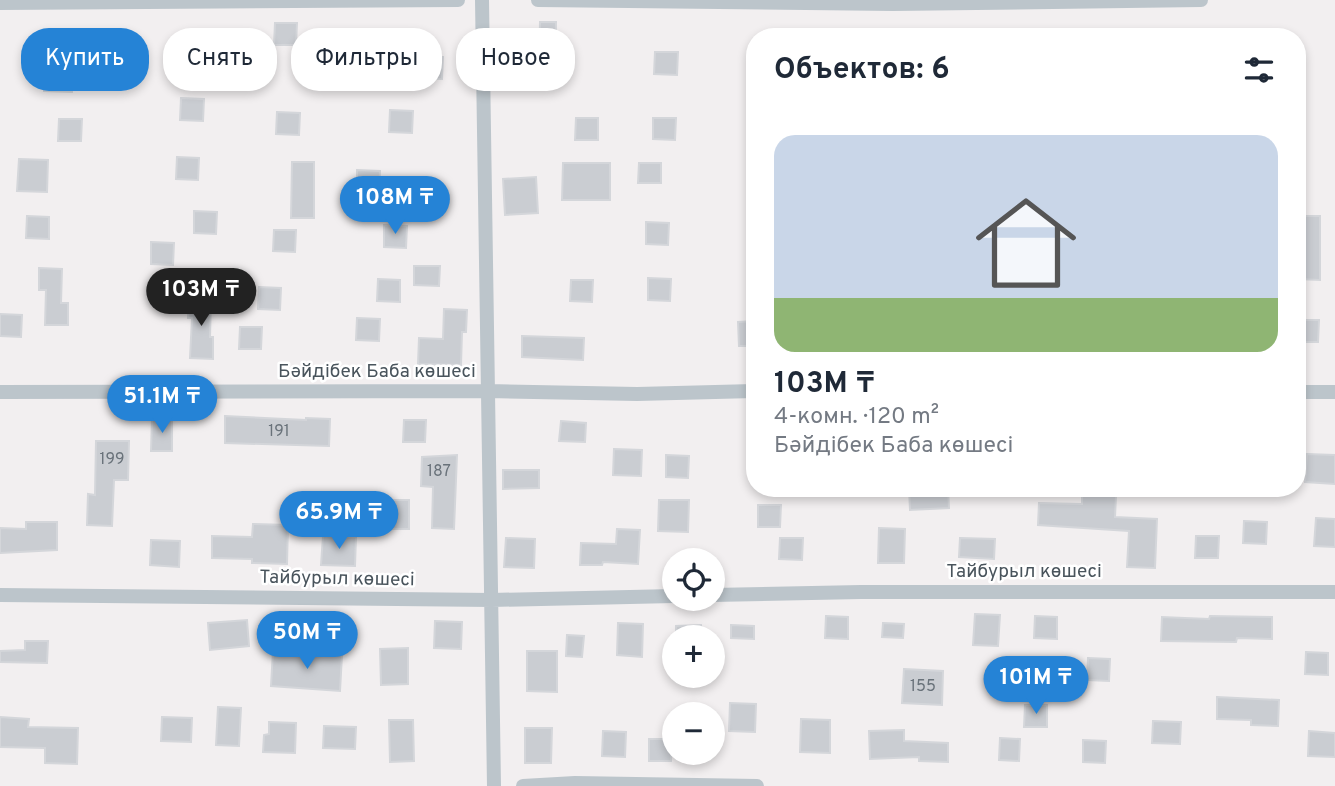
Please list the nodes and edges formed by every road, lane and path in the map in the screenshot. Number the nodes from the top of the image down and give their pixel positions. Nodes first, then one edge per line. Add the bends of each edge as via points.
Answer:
1 (458, 0) edge
2 (482, 0) edge
3 (538, 0) edge
4 (1200, 0) edge
5 (0, 3) edge
6 (489, 391) junction
7 (746, 391) edge
8 (0, 392) edge
9 (1306, 392) edge
10 (1335, 392) edge
11 (1335, 592) edge
12 (0, 595) edge
13 (725, 595) edge
14 (662, 596) edge
15 (492, 600) junction
16 (494, 786) edge
17 (523, 786) edge
18 (757, 786) edge

1 - 5 street
2 - 6 street
3 - 4 street via 893,4
6 - 7 street, Бәйдібек Баба көшесі
6 - 8 street, Бәйдібек Баба көшесі
6 - 15 street
9 - 10 street
11 - 13 street, Тайбурыл көшесі
12 - 15 street, Тайбурыл көшесі
14 - 15 street, Тайбурыл көшесі
15 - 16 street
17 - 18 street

